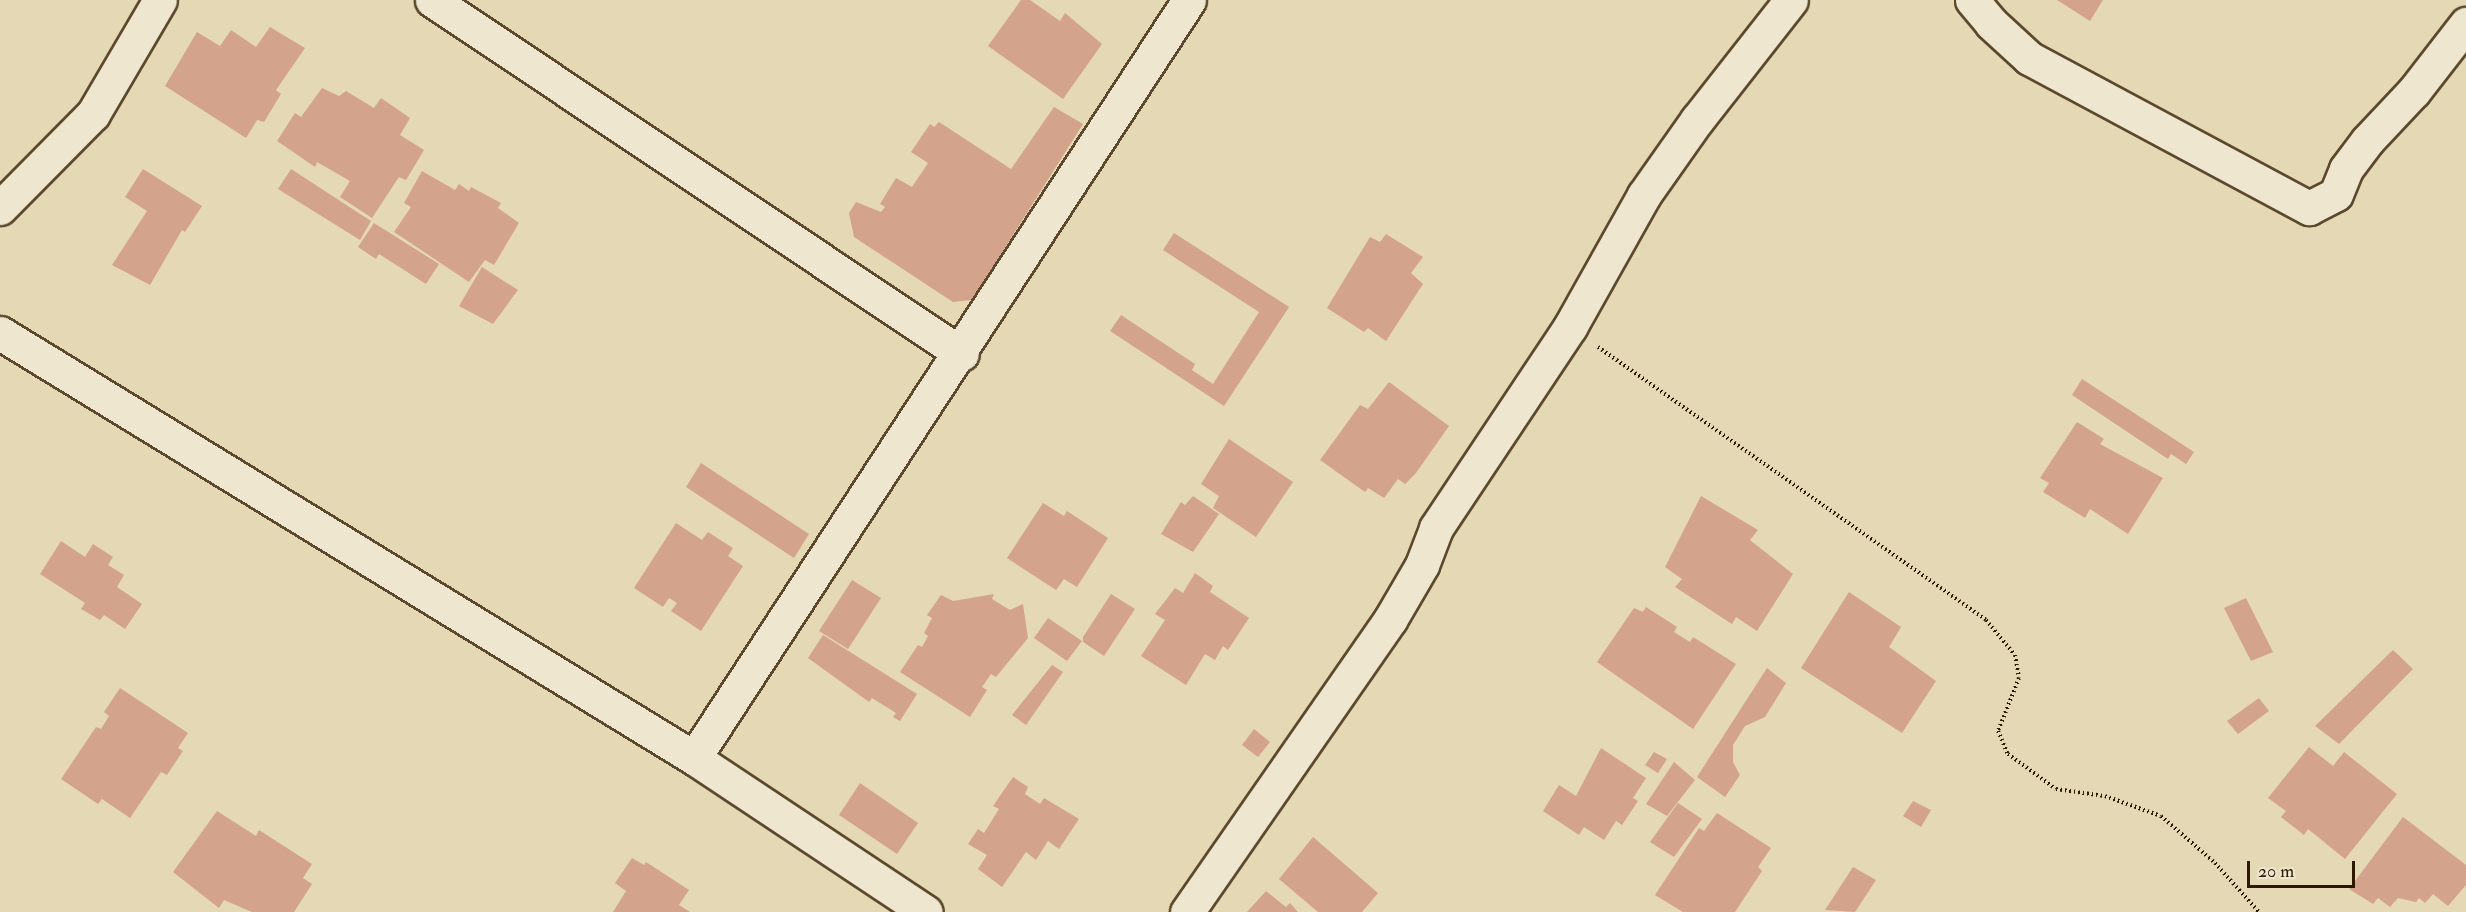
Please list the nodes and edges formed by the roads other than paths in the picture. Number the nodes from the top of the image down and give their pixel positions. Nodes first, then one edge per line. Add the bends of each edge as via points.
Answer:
1 (160, 0) edge
2 (432, 0) edge
3 (1189, 0) edge
4 (1791, 0) edge
5 (1972, 0) edge
6 (2466, 24) edge
7 (0, 208) edge
8 (0, 333) edge
9 (962, 354) junction
10 (694, 758) junction
11 (926, 912) edge
12 (1187, 912) edge

1 - 7 street via 93,114
2 - 9 street
3 - 9 street
4 - 12 street via 1696,120 1644,195 1570,327 1436,528 1422,565 1390,620
5 - 6 street via 2030,58 2309,208 2336,194 2346,169 2367,141 2414,91
8 - 10 street
9 - 10 street
10 - 11 street

